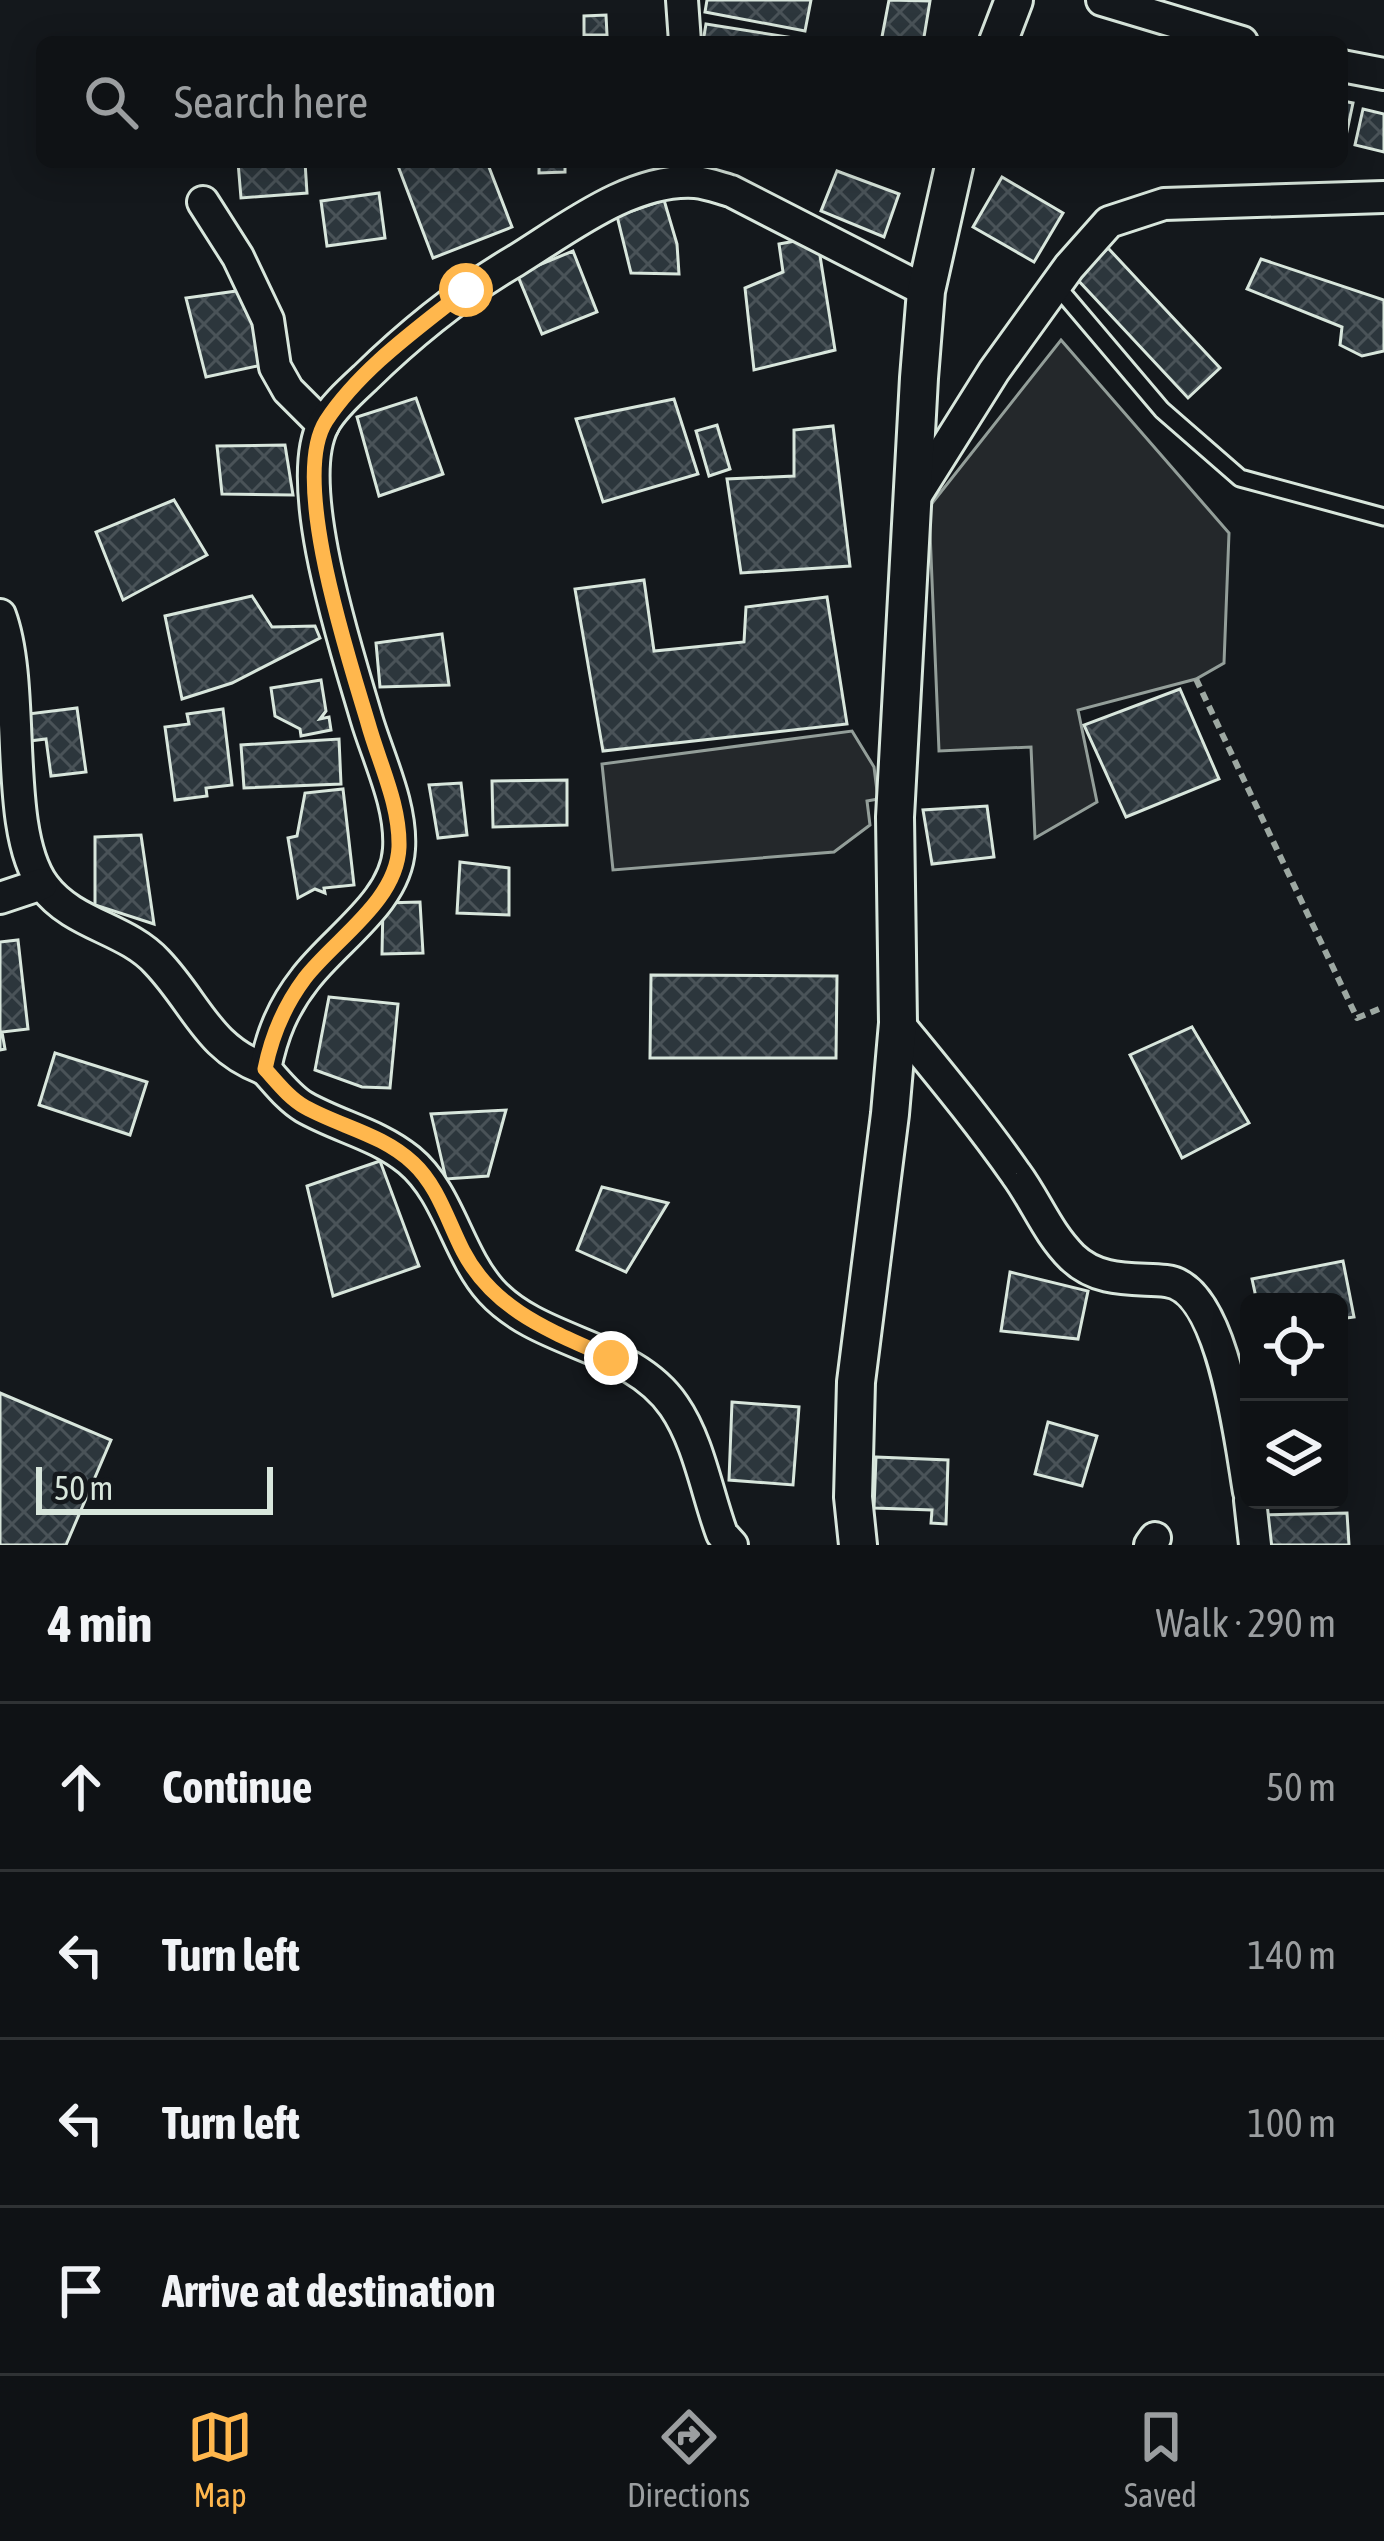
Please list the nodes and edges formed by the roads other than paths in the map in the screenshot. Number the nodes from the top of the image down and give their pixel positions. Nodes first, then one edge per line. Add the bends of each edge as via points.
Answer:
1 (682, 0) edge
2 (1014, 0) edge
3 (1102, 0) edge
4 (685, 36) edge
5 (1000, 36) edge
6 (1222, 36) edge
7 (1348, 67) edge
8 (1384, 74) edge
9 (954, 168) edge
10 (695, 172) edge
11 (1384, 197) edge
12 (203, 202) dead end
13 (1056, 285) junction
14 (926, 291) junction
15 (323, 425) junction
16 (913, 500) junction
17 (1384, 517) edge
18 (0, 615) edge
19 (42, 884) junction
20 (0, 898) edge
21 (898, 1023) junction
22 (265, 1069) junction
23 (1240, 1447) edge
24 (1251, 1509) edge
25 (732, 1545) edge
26 (858, 1545) edge
27 (1255, 1545) edge

1 - 4 street
2 - 5 street
3 - 6 street
7 - 8 street
9 - 14 street
10 - 14 street
10 - 15 street via 618,200 466,290 405,338
11 - 13 street via 1164,204 1109,222
12 - 15 street via 268,320 275,367
13 - 16 street
13 - 17 lane via 1162,410 1240,478
14 - 16 street
15 - 22 street via 313,461 322,546 399,849 379,896 285,1007
16 - 21 street via 895,817
18 - 19 street via 14,669 21,808
19 - 20 street
19 - 22 street via 88,923 151,956 213,1038 236,1059
21 - 23 street via 1075,1261 1105,1276 1172,1281 1203,1307
21 - 26 street via 856,1382
22 - 25 street via 302,1106 412,1162 466,1257 517,1314 654,1382 676,1408
24 - 27 street

